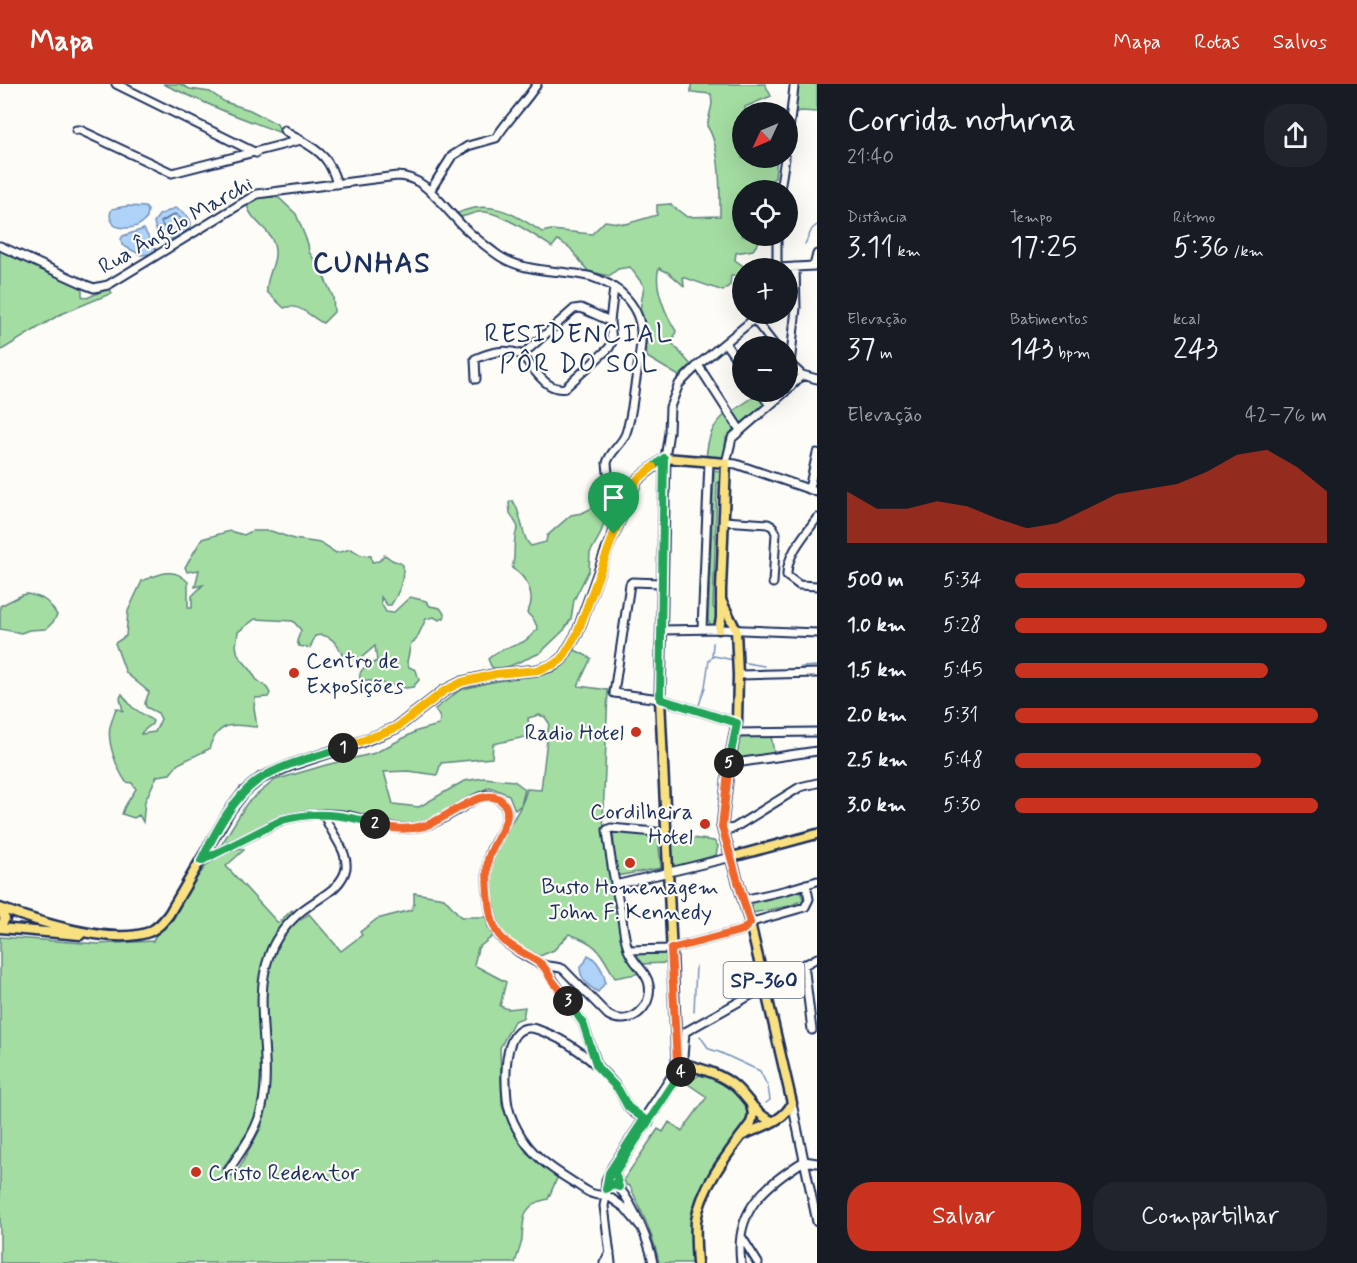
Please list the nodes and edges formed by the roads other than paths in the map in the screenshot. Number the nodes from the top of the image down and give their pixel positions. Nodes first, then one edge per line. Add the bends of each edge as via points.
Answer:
1 (116, 84) edge
2 (537, 84) edge
3 (793, 85) edge
4 (791, 102) edge
5 (76, 130) dead end
6 (284, 130) dead end
7 (300, 140) junction
8 (256, 153) junction
9 (337, 184) junction
10 (430, 191) junction
11 (0, 246) edge
12 (817, 254) edge
13 (798, 267) edge
14 (816, 267) edge
15 (614, 288) junction
16 (610, 321) junction
17 (748, 324) edge
18 (758, 324) edge
19 (767, 336) edge
20 (725, 343) junction
21 (732, 353) edge
22 (522, 355) junction
23 (698, 365) junction
24 (798, 372) edge
25 (802, 375) junction
26 (476, 379) dead end
27 (798, 379) edge
28 (817, 379) edge
29 (768, 402) edge
30 (774, 402) edge
31 (771, 405) junction
32 (740, 430) junction
33 (817, 453) edge
34 (664, 458) junction
35 (709, 462) junction
36 (726, 462) junction
37 (813, 490) edge
38 (817, 518) edge
39 (724, 521) junction
40 (614, 534) junction
41 (773, 583) dead end
42 (661, 584) junction
43 (817, 586) edge
44 (721, 600) junction
45 (702, 629) junction
46 (719, 629) junction
47 (661, 630) junction
48 (736, 630) junction
49 (817, 633) edge
50 (817, 673) edge
51 (738, 675) junction
52 (660, 699) junction
53 (737, 723) junction
54 (817, 732) edge
55 (735, 733) junction
56 (817, 751) edge
57 (729, 764) junction
58 (817, 783) edge
59 (324, 814) junction
60 (722, 827) junction
61 (666, 833) junction
62 (817, 834) edge
63 (732, 857) junction
64 (201, 861) junction
65 (668, 873) junction
66 (817, 881) edge
67 (615, 885) junction
68 (806, 885) junction
69 (744, 900) junction
70 (0, 909) edge
71 (750, 923) junction
72 (0, 928) edge
73 (104, 934) junction
74 (671, 949) junction
75 (628, 950) junction
76 (817, 958) edge
77 (804, 964) junction
78 (543, 965) junction
79 (766, 986) junction
80 (812, 1030) dead end
81 (675, 1032) junction
82 (685, 1032) junction
83 (680, 1063) junction
84 (597, 1067) junction
85 (751, 1102) junction
86 (792, 1103) junction
87 (647, 1120) junction
88 (776, 1120) junction
89 (798, 1130) junction
90 (741, 1136) junction
91 (804, 1161) junction
92 (817, 1163) edge
93 (228, 1171) dead end
94 (620, 1188) junction
95 (608, 1195) junction
96 (623, 1206) junction
97 (609, 1211) junction
98 (606, 1220) junction
99 (817, 1222) edge
100 (640, 1226) junction
101 (741, 1236) junction
102 (610, 1253) junction
103 (604, 1263) edge
104 (611, 1263) edge
105 (653, 1263) edge
106 (697, 1263) edge
107 (741, 1263) edge
108 (758, 1263) edge

1 - 8 street
2 - 10 street via 496,138 468,146 452,156
3 - 4 street
5 - 8 street via 172,173
6 - 7 street
7 - 8 street
7 - 9 street via 330,163
9 - 10 street, Rua Ângelo Marchi via 404,176
9 - 11 street, Rua Ângelo Marchi via 257,194 101,287 86,285
10 - 15 street, Rua Ângelo Marchi via 469,233 504,260 521,267 596,277
12 - 14 street
13 - 14 street
15 - 16 street
15 - 40 street, Rua Ângelo Marchi via 628,299 639,316 641,342 627,430 607,464
16 - 22 street via 574,309
16 - 22 street via 609,348 564,388 549,386
17 - 20 street
18 - 19 street
20 - 21 street
20 - 23 street
22 - 26 street via 492,352 475,359
23 - 32 street
23 - 34 street via 679,384 672,398
24 - 25 street
25 - 27 street
25 - 28 street
29 - 31 street
30 - 31 street
31 - 32 street
32 - 36 street via 732,438
33 - 37 street
34 - 35 main road
34 - 40 main road via 637,480
34 - 42 main road
35 - 36 main road
35 - 45 street
36 - 37 street
36 - 39 main road, SP-360
38 - 43 street via 797,546 787,571 799,585
39 - 41 street via 773,527
39 - 44 main road, SP-360
40 - 64 main road via 577,634 562,659 538,670 462,682 396,728 261,778 237,800
42 - 47 main road
42 - 52 street via 632,582 613,690
44 - 46 main road
44 - 48 main road, SP-360
45 - 46 street
45 - 47 street
46 - 48 street
47 - 52 main road
48 - 49 street
48 - 51 main road, SP-360
50 - 51 street
51 - 53 main road, SP-360
52 - 53 street
52 - 61 main road
53 - 55 main road, SP-360
54 - 55 street
55 - 57 main road, SP-360
56 - 57 street
57 - 60 main road, SP-360
58 - 60 street via 800,787 732,829
59 - 64 street via 282,820
59 - 78 street via 411,828 441,820 483,796 499,799 507,813 489,859 492,920 504,941
59 - 93 street via 344,853 346,869 339,883 283,930 268,957 262,997 264,1098 254,1130
60 - 63 main road, SP-360
61 - 65 main road
61 - 67 street via 611,828 607,831
62 - 63 main road
63 - 65 street
63 - 69 main road, SP-360
64 - 73 main road via 169,914 155,929 133,936
65 - 67 street
65 - 74 main road
66 - 68 street
67 - 75 street
68 - 69 street
68 - 71 street via 809,899 805,907
69 - 71 main road, SP-360
70 - 72 main road via 5,919
70 - 73 main road via 73,930
71 - 74 street via 743,930
71 - 79 main road, SP-360
72 - 73 main road
74 - 75 street
74 - 81 main road
75 - 78 street via 646,977 649,991 638,1014 623,1020 608,1015 563,969
76 - 77 street
77 - 79 street
77 - 80 street
78 - 84 street via 583,1023
79 - 82 street
79 - 86 main road, SP-360
81 - 82 street
81 - 83 main road
82 - 83 street
83 - 85 main road via 723,1077
83 - 87 street via 677,1078
84 - 87 street via 618,1089 628,1107
84 - 95 street via 575,1047 540,1030 519,1030 507,1057 507,1100 516,1128 543,1163 594,1195
85 - 88 main road via 764,1118
85 - 90 main road via 752,1119
86 - 88 main road
86 - 89 street
87 - 94 street via 615,1172
87 - 95 street via 609,1173
88 - 89 street via 789,1121
88 - 90 main road
89 - 91 street
90 - 106 main road via 701,1201 696,1229
91 - 92 street
91 - 99 street
91 - 101 street via 764,1190 750,1210
94 - 95 street via 619,1196
94 - 95 street via 612,1184
94 - 100 street
95 - 96 street
95 - 97 street
95 - 98 street via 604,1206
96 - 97 street
96 - 100 street
97 - 98 street
98 - 102 street
100 - 105 street
101 - 107 street
101 - 108 street
102 - 103 street
102 - 104 street

